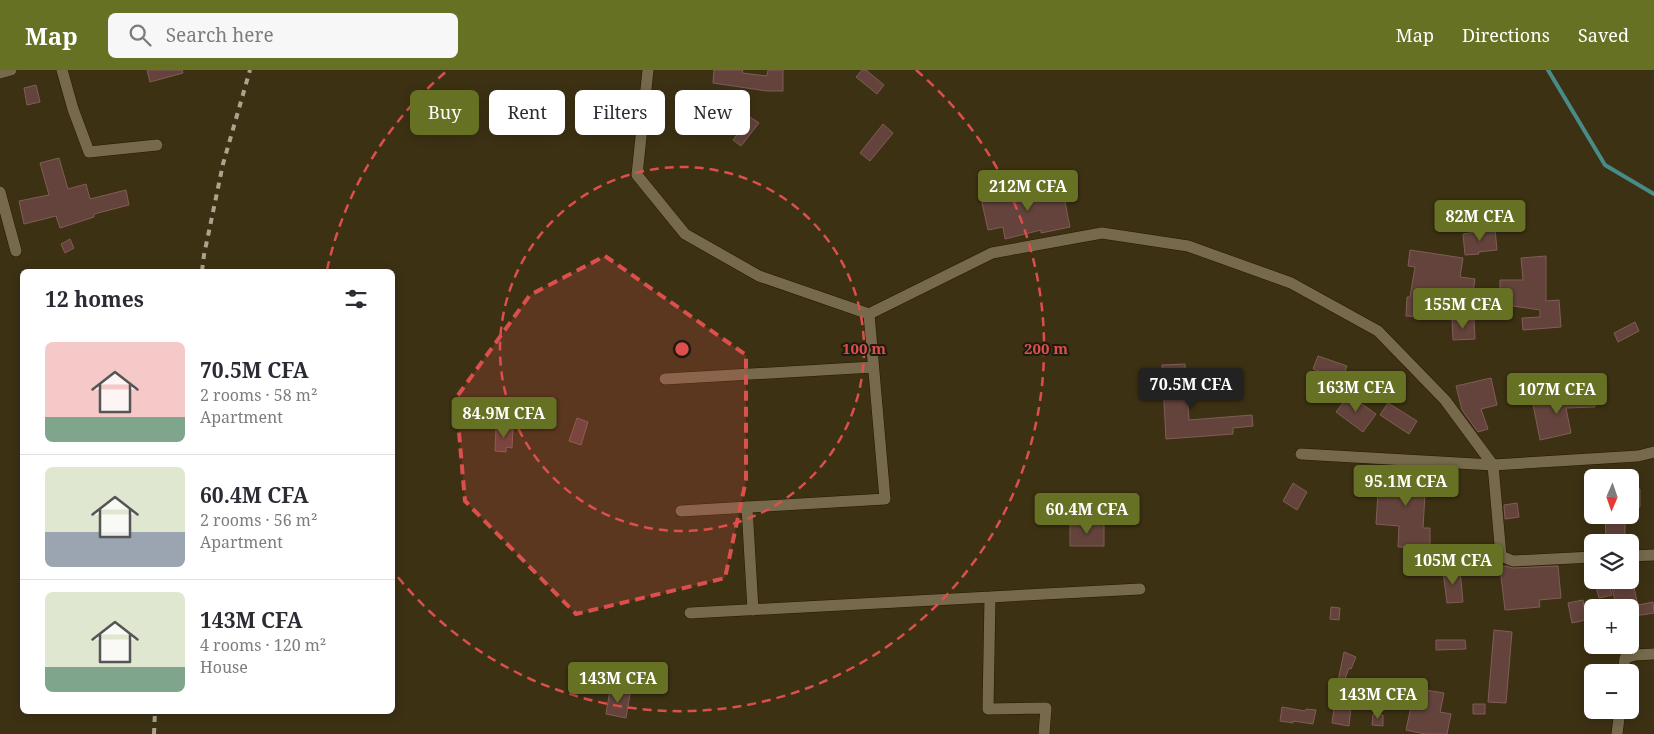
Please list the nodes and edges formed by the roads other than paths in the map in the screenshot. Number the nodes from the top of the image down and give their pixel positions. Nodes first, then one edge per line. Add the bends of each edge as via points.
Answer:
1 (11, 70) edge
2 (62, 70) edge
3 (648, 70) edge
4 (0, 73) edge
5 (157, 144) dead end
6 (0, 192) edge
7 (16, 251) dead end
8 (870, 314) junction
9 (873, 367) junction
10 (665, 379) dead end
11 (1654, 452) edge
12 (1300, 454) dead end
13 (1493, 465) junction
14 (747, 507) junction
15 (681, 511) dead end
16 (1654, 555) edge
17 (1639, 556) edge
18 (1584, 557) edge
19 (1140, 589) dead end
20 (990, 597) junction
21 (753, 610) junction
22 (690, 613) dead end
23 (1654, 654) edge
24 (1624, 664) edge
25 (1619, 719) edge
26 (1044, 734) edge
27 (1617, 734) edge

1 - 4 street
2 - 5 street via 89,152
3 - 8 street via 637,175 685,234 759,276
6 - 7 street
8 - 9 street
8 - 13 street via 992,253 1102,233 1188,246 1291,283 1378,331 1445,400
9 - 10 street
9 - 14 street via 885,499
11 - 13 street via 1638,456
12 - 13 street
13 - 18 street via 1501,556 1513,560
14 - 15 street
14 - 21 street
16 - 17 street
19 - 20 street
20 - 21 street
20 - 26 street via 988,709 1046,708
21 - 22 street
23 - 24 street via 1635,654 1625,658
25 - 27 street

